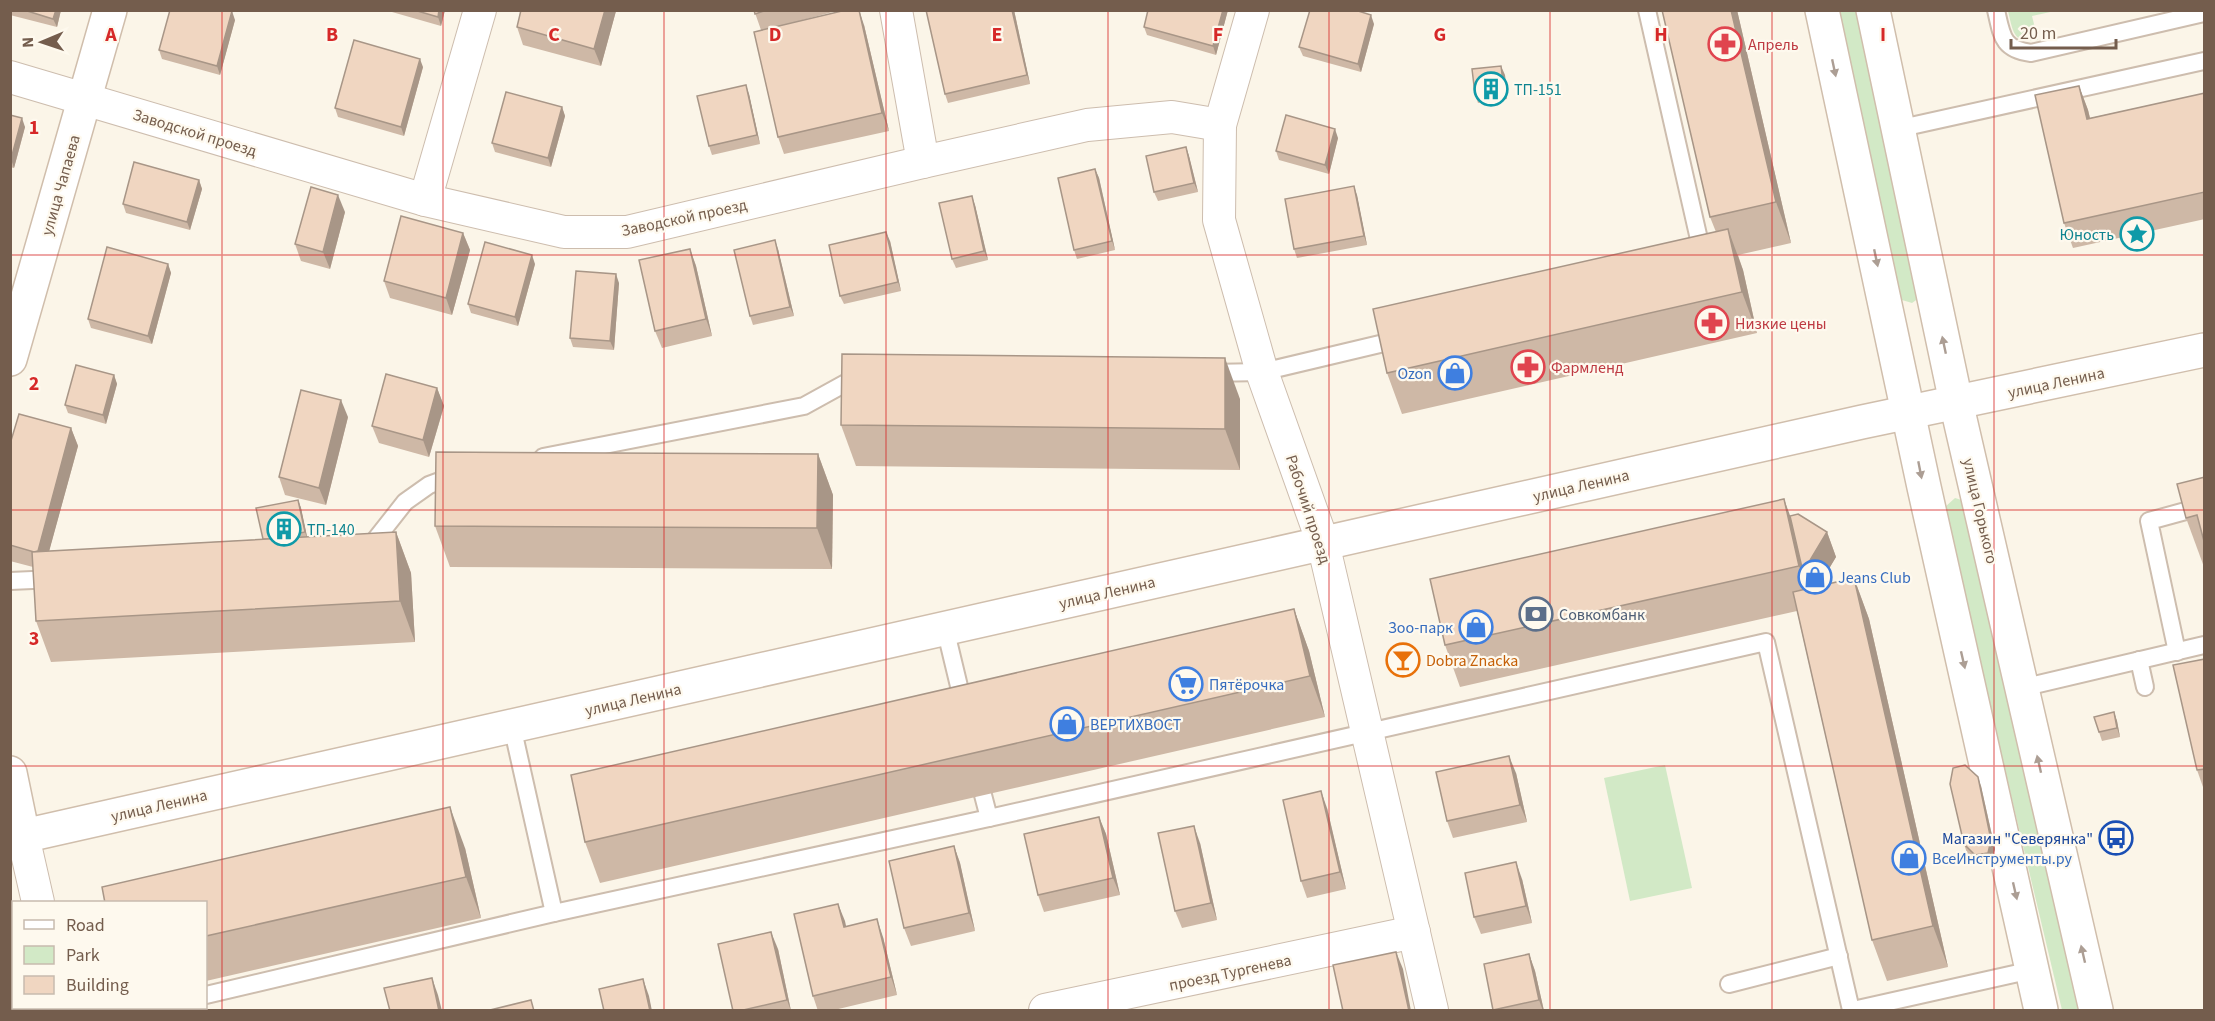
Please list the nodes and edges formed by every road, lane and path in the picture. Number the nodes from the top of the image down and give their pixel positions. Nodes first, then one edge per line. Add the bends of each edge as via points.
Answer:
1 (110, 10) edge
2 (480, 10) edge
3 (896, 10) edge
4 (1253, 10) edge
5 (1647, 10) edge
6 (1822, 10) edge
7 (1873, 10) edge
8 (1996, 10) edge
9 (2205, 13) edge
10 (2205, 61) edge
11 (10, 77) edge
12 (85, 99) junction
13 (1220, 124) junction
14 (1897, 129) junction
15 (923, 162) junction
16 (425, 200) junction
17 (1694, 269) edge
18 (1421, 334) edge
19 (2205, 350) edge
20 (10, 359) edge
21 (1262, 372) junction
22 (1192, 374) edge
23 (877, 379) edge
24 (1956, 402) junction
25 (1909, 412) junction
26 (526, 461) edge
27 (468, 472) edge
28 (2205, 506) edge
29 (1323, 543) junction
30 (349, 560) edge
31 (69, 578) edge
32 (10, 581) edge
33 (945, 628) junction
34 (2205, 645) edge
35 (2177, 652) junction
36 (2139, 660) junction
37 (2145, 687) dead end
38 (2021, 688) junction
39 (966, 719) edge
40 (512, 726) junction
41 (1369, 733) junction
42 (10, 773) edge
43 (983, 795) dead end
44 (989, 818) junction
45 (17, 837) edge
46 (38, 901) edge
47 (554, 913) junction
48 (1414, 932) junction
49 (1839, 956) junction
50 (2032, 970) junction
51 (1729, 984) dead end
52 (207, 995) edge
53 (1088, 1006) edge
54 (1045, 1011) edge
55 (1432, 1011) edge
56 (1852, 1011) edge
57 (2041, 1011) edge
58 (2096, 1011) edge

1 - 12 main road, улица Чапаева
2 - 16 street
3 - 15 street
4 - 13 street, Рабочий проезд
5 - 17 lane via 1706,266
6 -> 25 main road
7 - 14 main road, улица Горького
8 - 9 lane via 2009,47 2031,53
10 - 14 lane
11 - 12 street, Заводской проезд
12 - 16 street, Заводской проезд
12 - 20 main road, улица Чапаева
13 - 15 street, Заводской проезд via 1172,117 1087,125
13 - 21 street, Рабочий проезд via 1219,220
24 -> 14 main road, улица Горького
15 - 16 street, Заводской проезд via 627,232 564,232
18 - 21 lane
19 - 24 main road, улица Ленина
21 - 22 lane
21 - 29 street, Рабочий проезд
23 - 26 lane via 853,379 804,406
24 - 25 main road, улица Ленина
24 - 38 main road, улица Горького
25 - 29 main road, улица Ленина
25 -> 50 main road
27 - 30 lane via 429,485 405,502 368,549
28 - 35 lane via 2149,521
29 - 33 main road, улица Ленина
29 - 41 street, Рабочий проезд
31 - 32 lane
33 - 39 lane
33 - 40 main road, улица Ленина
34 - 35 lane
35 - 36 lane
36 - 37 lane
36 - 38 lane
58 -> 38 main road, улица Горького
40 - 45 main road, улица Ленина
40 - 47 lane
41 - 44 lane
41 - 48 street, Рабочий проезд
41 - 49 lane via 1766,642
42 - 45 main road
43 - 44 lane
44 - 47 lane
45 - 46 street
47 - 52 lane
48 - 53 street, проезд Тургенева
48 - 55 street, Рабочий проезд
49 - 51 lane
49 - 56 lane
50 - 56 lane
50 - 57 main road
53 - 54 street, проезд Тургенева

